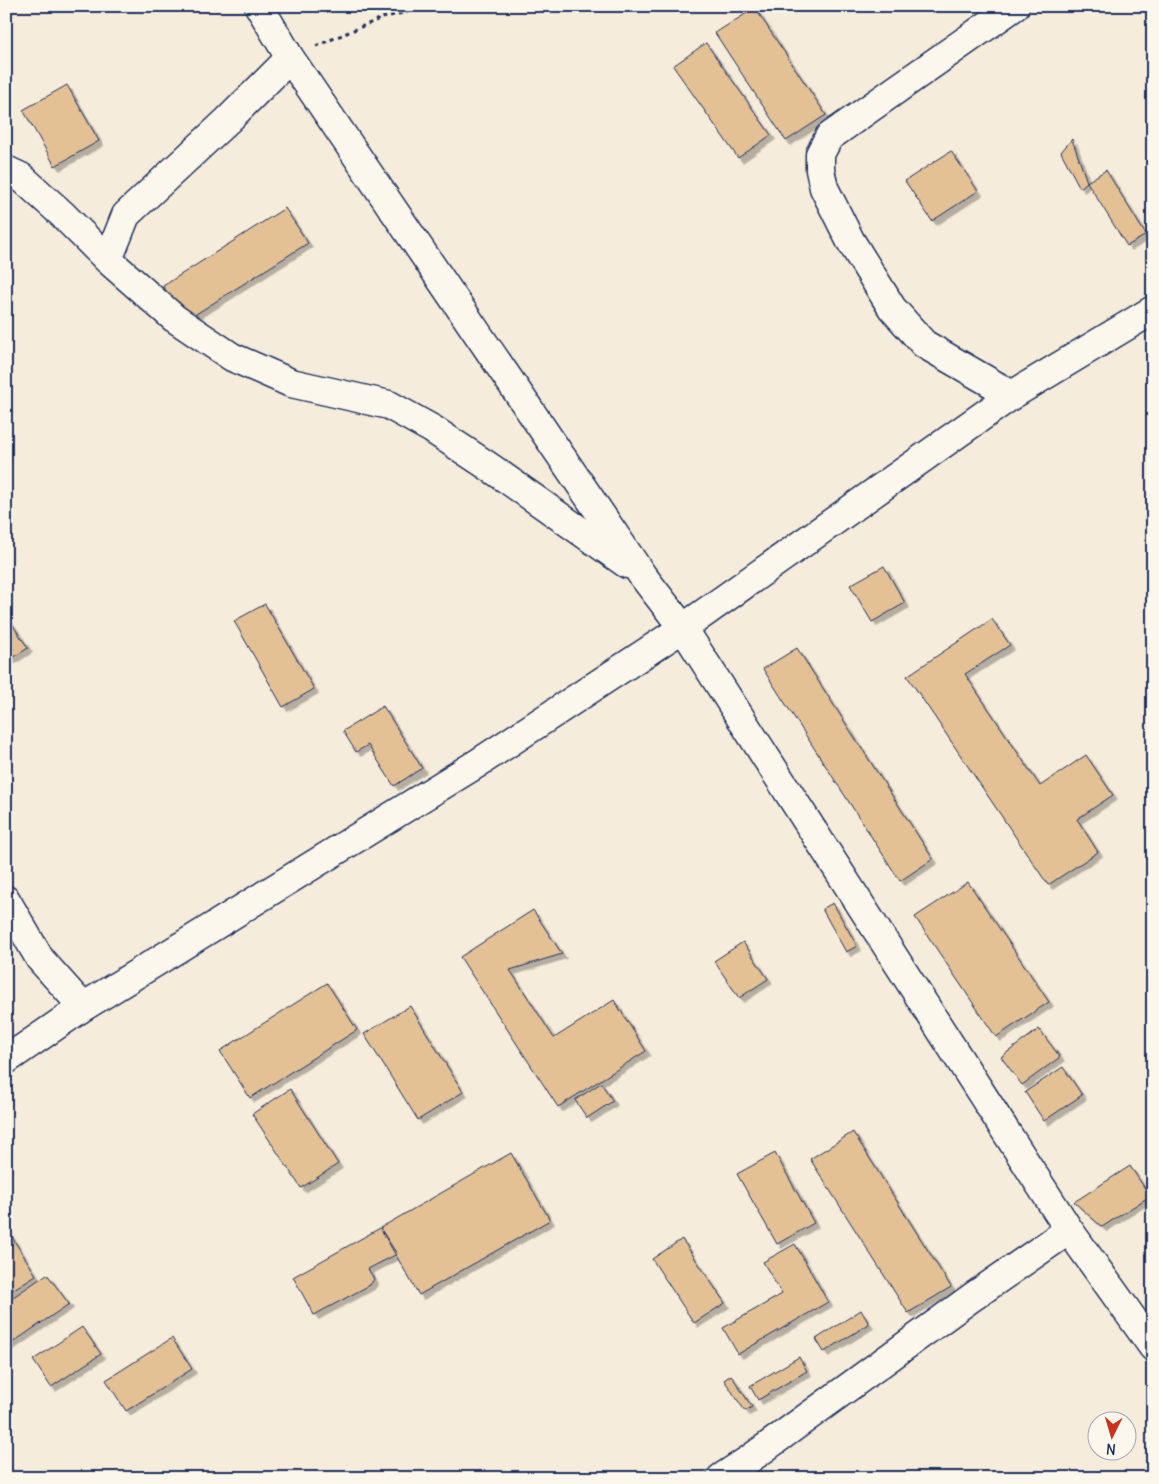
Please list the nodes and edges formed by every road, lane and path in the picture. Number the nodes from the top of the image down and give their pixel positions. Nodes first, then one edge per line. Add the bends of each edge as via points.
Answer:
1 (260, 6) edge
2 (431, 6) edge
3 (1014, 6) edge
4 (290, 58) junction
5 (6, 170) edge
6 (108, 260) junction
7 (1153, 310) edge
8 (1012, 395) junction
9 (642, 575) junction
10 (683, 628) junction
11 (6, 900) edge
12 (83, 1007) junction
13 (6, 1060) edge
14 (1069, 1230) junction
15 (1153, 1347) edge
16 (752, 1469) edge
17 (721, 1478) edge

1 - 4 street
2 - 4 path via 382,18
3 - 8 street via 829,137 820,154 824,188 850,240 892,308 924,344
4 - 6 street via 126,215
4 - 9 street
5 - 6 street via 21,177 42,195
6 - 9 street via 174,318 232,357 290,382 389,405 498,473
7 - 8 street
8 - 10 street
9 - 10 street
10 - 12 street via 478,763
10 - 14 street
11 - 12 street via 40,959
12 - 13 street
14 - 15 street
14 - 16 street via 971,1298
16 - 17 street

